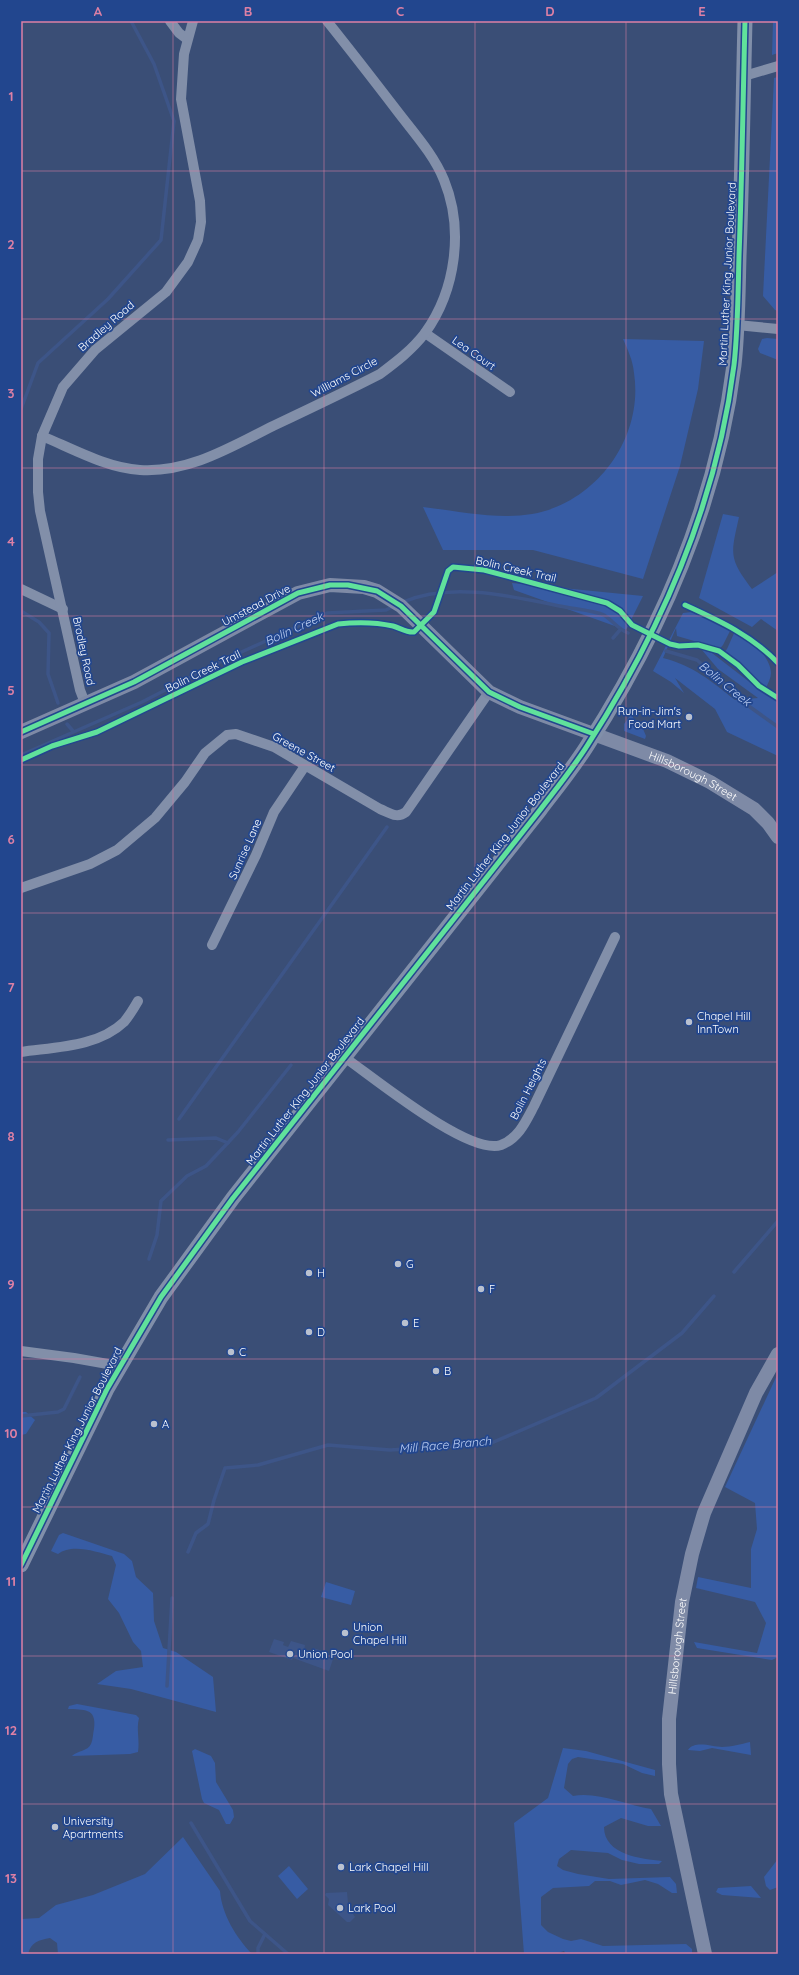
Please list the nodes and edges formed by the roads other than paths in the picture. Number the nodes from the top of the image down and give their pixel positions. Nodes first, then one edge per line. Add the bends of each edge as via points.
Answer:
1 (170, 21) edge
2 (193, 21) edge
3 (327, 21) edge
4 (745, 21) edge
5 (187, 39) junction
6 (778, 66) edge
7 (744, 76) junction
8 (737, 325) junction
9 (778, 329) edge
10 (425, 333) junction
11 (510, 392) dead end
12 (42, 436) junction
13 (21, 589) edge
14 (62, 609) junction
15 (489, 692) junction
16 (85, 703) junction
17 (21, 732) edge
18 (594, 734) junction
19 (305, 766) junction
20 (778, 837) edge
21 (21, 888) edge
22 (615, 937) dead end
23 (212, 945) dead end
24 (138, 1001) dead end
25 (21, 1052) edge
26 (344, 1057) junction
27 (21, 1351) edge
28 (778, 1354) edge
29 (119, 1366) junction
30 (21, 1565) edge
31 (705, 1954) edge

1 - 5 street
2 - 5 street, Bradley Road
3 - 10 street, Williams Circle via 421,142 434,161 448,191 455,233 451,273 446,292
4 - 7 main road, Martin Luther King Junior Boulevard
5 - 12 street, Bradley Road via 182,66 181,99 200,201 201,222 198,240 188,262 166,292 94,350 78,367 63,387
6 - 7 street
7 - 8 main road, Martin Luther King Junior Boulevard
8 - 9 street
8 - 18 main road, Martin Luther King Junior Boulevard via 734,364 722,434 706,495 687,552 655,627
10 - 11 street, Lea Court
10 - 12 street, Williams Circle via 401,358 380,374 231,447 174,469 139,470 119,466
12 - 14 street, Bradley Road via 38,459 38,492
13 - 14 street
14 - 16 street, Bradley Road
15 - 16 street, Umstead Drive via 401,606 377,591 348,585 330,585 298,594 134,682
15 - 18 street, Umstead Drive via 515,705
15 - 19 street, Greene Street via 401,816 380,809
16 - 17 street, Umstead Drive
18 - 20 street, Hillsborough Street via 667,761 710,782 754,809
18 - 26 main road, Martin Luther King Junior Boulevard via 540,810
19 - 21 street, Greene Street via 274,746 236,734 227,735 205,753 156,818 117,850 90,864
19 - 23 street, Sunrise Lane via 274,812
22 - 26 street, Bolin Heights via 534,1106 519,1133 501,1145 475,1143 444,1128
24 - 25 street via 125,1021 104,1036
26 - 29 main road, Martin Luther King Junior Boulevard via 209,1230 161,1297
27 - 29 street
28 - 31 street, Hillsborough Street via 756,1393 704,1513 682,1602 669,1719 669,1764 671,1794
29 - 30 main road, Martin Luther King Junior Boulevard

